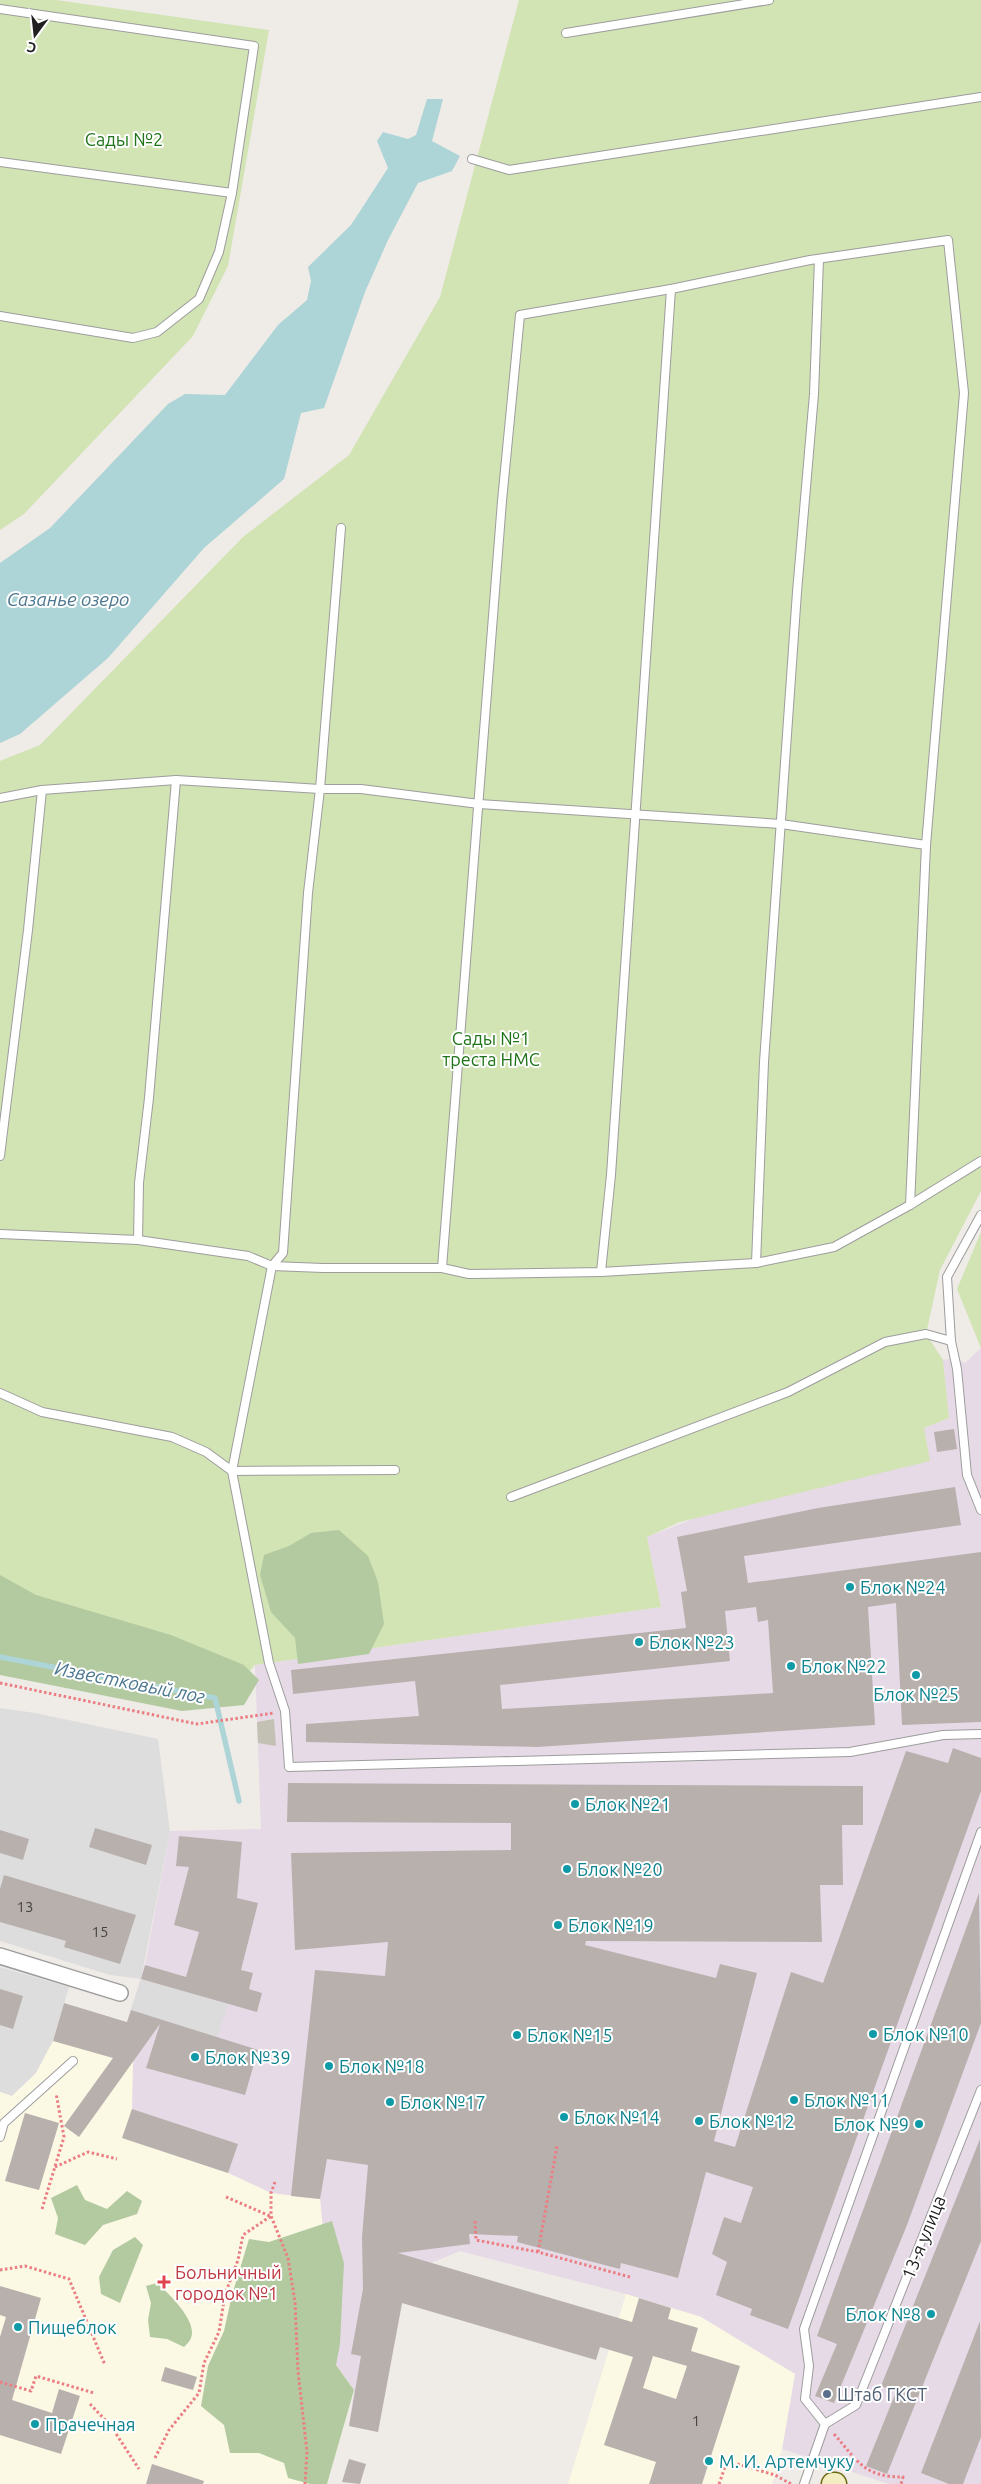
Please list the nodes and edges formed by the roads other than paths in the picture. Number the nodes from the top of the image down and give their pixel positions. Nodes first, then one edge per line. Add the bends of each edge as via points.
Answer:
1 (769, 0) edge
2 (0, 9) edge
3 (566, 32) dead end
4 (981, 97) edge
5 (472, 159) dead end
6 (0, 162) edge
7 (232, 193) junction
8 (819, 260) junction
9 (671, 289) junction
10 (0, 316) edge
11 (341, 528) dead end
12 (176, 780) junction
13 (320, 789) junction
14 (42, 790) junction
15 (0, 798) edge
16 (479, 804) junction
17 (636, 815) junction
18 (781, 824) junction
19 (926, 845) junction
20 (0, 1156) edge
21 (981, 1161) edge
22 (910, 1206) junction
23 (981, 1215) edge
24 (979, 1224) edge
25 (0, 1234) edge
26 (138, 1240) junction
27 (756, 1263) junction
28 (272, 1266) junction
29 (442, 1268) junction
30 (601, 1272) junction
31 (950, 1341) junction
32 (0, 1393) edge
33 (395, 1470) dead end
34 (232, 1471) junction
35 (510, 1496) dead end
36 (981, 1510) edge
37 (981, 1734) edge
38 (981, 1832) edge
39 (0, 1956) edge
40 (120, 1994) dead end
41 (73, 2061) dead end
42 (981, 2090) edge
43 (0, 2137) edge
44 (825, 2424) junction
45 (804, 2484) edge

1 - 3 lane
2 - 7 lane via 254,46
4 - 5 lane via 509,170
6 - 7 lane
7 - 10 lane via 219,252 199,299 158,332 133,338
8 - 9 lane
8 - 18 lane via 814,394
8 - 19 lane via 948,240 964,393
9 - 16 lane via 520,315
9 - 17 lane
11 - 13 lane
12 - 13 lane
12 - 14 lane
12 - 26 lane via 139,1183
13 - 16 lane via 360,788
13 - 28 lane via 306,922 283,1253
14 - 15 lane
14 - 20 lane
16 - 17 lane
16 - 29 lane
17 - 18 lane
17 - 30 lane via 611,1175
18 - 19 lane
18 - 27 lane via 764,1062
19 - 22 lane
21 - 22 lane
22 - 27 lane via 834,1247
23 - 24 lane
24 - 31 lane via 947,1277
25 - 26 lane
26 - 28 lane via 248,1256
27 - 30 lane
28 - 29 lane
28 - 34 lane
29 - 30 lane via 469,1274
31 - 35 lane via 926,1334 885,1342 788,1392
31 - 36 lane via 957,1369 967,1475
32 - 34 lane via 42,1412 172,1438 206,1452
33 - 34 lane
34 - 37 lane via 269,1663 285,1711 289,1767 850,1752 943,1735
38 - 44 lane via 804,2329 808,2366 806,2399
39 - 40 street
41 - 43 lane via 4,2123
42 - 44 lane, 13-я улица via 856,2404
44 - 45 lane

